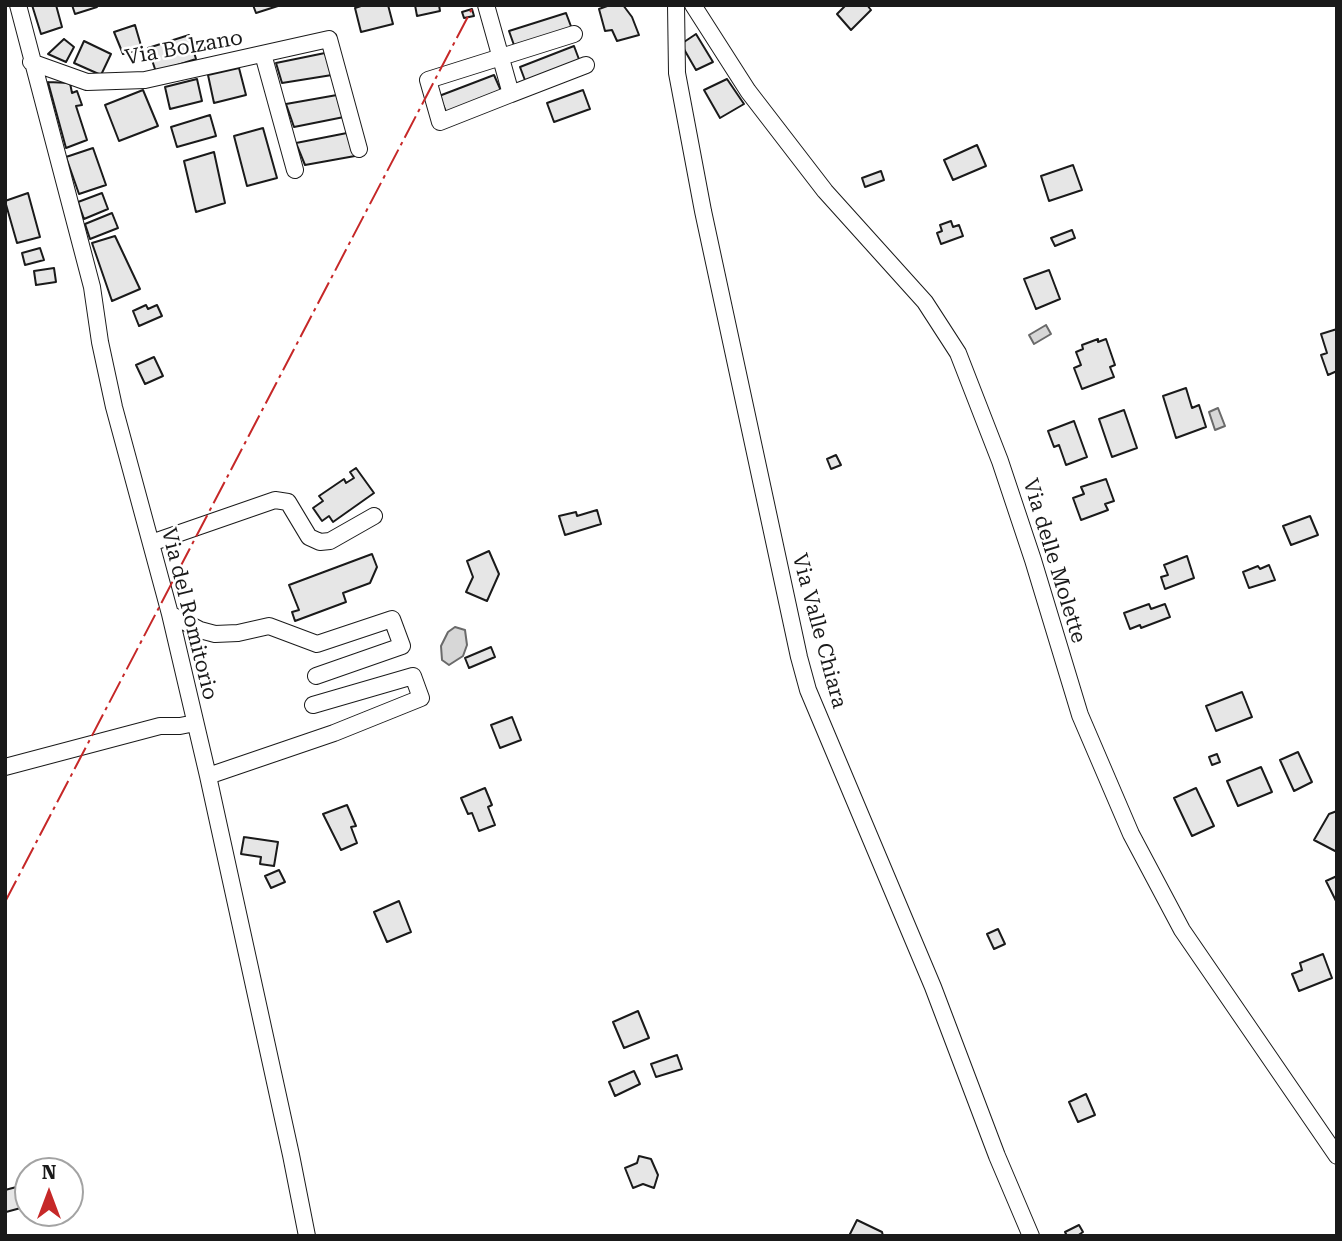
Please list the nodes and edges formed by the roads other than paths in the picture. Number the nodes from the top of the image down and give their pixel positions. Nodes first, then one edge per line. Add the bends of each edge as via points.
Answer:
1 (18, 5) edge
2 (486, 5) edge
3 (676, 5) edge
4 (693, 5) edge
5 (574, 34) dead end
6 (263, 54) junction
7 (499, 57) junction
8 (31, 62) junction
9 (586, 65) dead end
10 (511, 94) junction
11 (359, 149) dead end
12 (295, 170) dead end
13 (374, 516) dead end
14 (151, 543) junction
15 (170, 614) junction
16 (402, 646) junction
17 (316, 676) dead end
18 (413, 676) junction
19 (313, 705) dead end
20 (187, 724) junction
21 (5, 767) edge
22 (208, 776) junction
23 (1337, 1156) edge
24 (307, 1236) edge
25 (1031, 1236) edge

1 - 8 street, Via del Romitorio
2 - 7 street
3 - 25 street, Via Valle Chiara via 677,73 703,211 808,690
4 - 23 street, Via delle Molette via 755,101 825,191 925,302 958,353 1004,474 1080,715 1130,834 1182,930
5 - 7 street
6 - 8 street, Via Bolzano via 145,80 88,82
6 - 11 street, Via Bolzano via 329,39
6 - 12 street, Via Bolzano
7 - 10 street
7 - 10 street via 428,80 440,122
8 - 14 street, Via del Romitorio via 87,265 114,408
9 - 10 street
13 - 14 street via 320,542 309,537 288,502 275,500
14 - 15 street, Via del Romitorio
15 - 16 street via 215,634 270,626 317,643 392,619
15 - 20 street, Via del Romitorio
16 - 17 street
16 - 18 street
18 - 19 street
18 - 22 street via 421,698
20 - 21 street via 160,726
20 - 22 street, Via del Romitorio
22 - 24 street, Via del Romitorio

